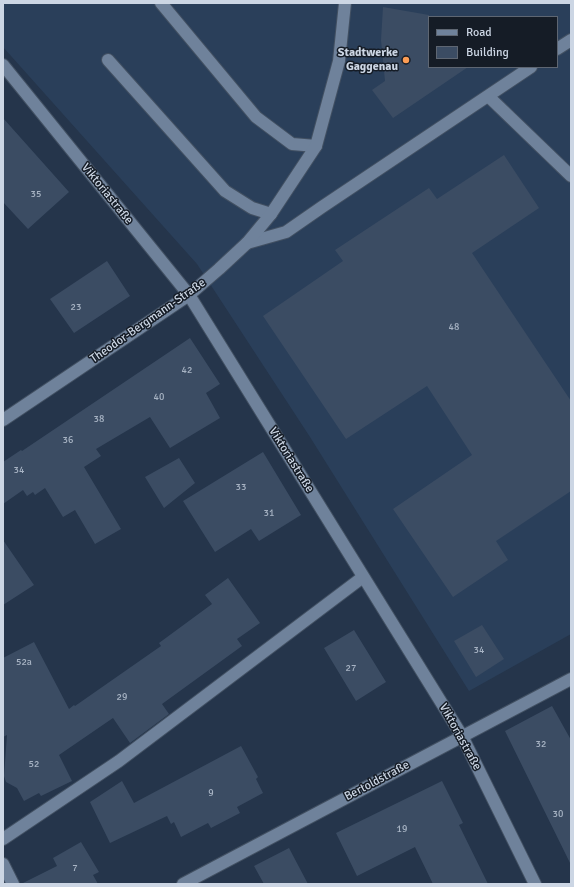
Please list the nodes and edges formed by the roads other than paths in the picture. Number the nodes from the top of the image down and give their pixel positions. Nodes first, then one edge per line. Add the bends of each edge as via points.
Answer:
1 (161, 3) edge
2 (345, 3) edge
3 (571, 40) edge
4 (558, 48) edge
5 (108, 60) dead end
6 (3, 65) edge
7 (530, 68) edge
8 (488, 96) junction
9 (316, 146) junction
10 (571, 176) edge
11 (271, 214) junction
12 (247, 243) junction
13 (189, 295) junction
14 (3, 420) edge
15 (363, 577) junction
16 (571, 679) edge
17 (462, 736) junction
18 (3, 839) edge
19 (3, 864) edge
20 (13, 884) edge
21 (183, 884) edge
22 (535, 884) edge

1 - 9 street via 256,117 292,144
2 - 9 street, Theodor-Bergmann-Straße via 339,61
3 - 4 street
5 - 11 street via 225,191 252,208
6 - 13 street, Viktoriastraße
7 - 8 street
8 - 10 street
8 - 12 street via 286,232
9 - 11 street, Theodor-Bergmann-Straße
11 - 12 street, Theodor-Bergmann-Straße
12 - 13 street, Theodor-Bergmann-Straße
13 - 14 street, Theodor-Bergmann-Straße
13 - 15 street, Viktoriastraße
15 - 17 street, Viktoriastraße
15 - 18 street via 119,761
16 - 17 street, Bertoldstraße
17 - 21 street, Bertoldstraße
17 - 22 street, Viktoriastraße
19 - 20 street

